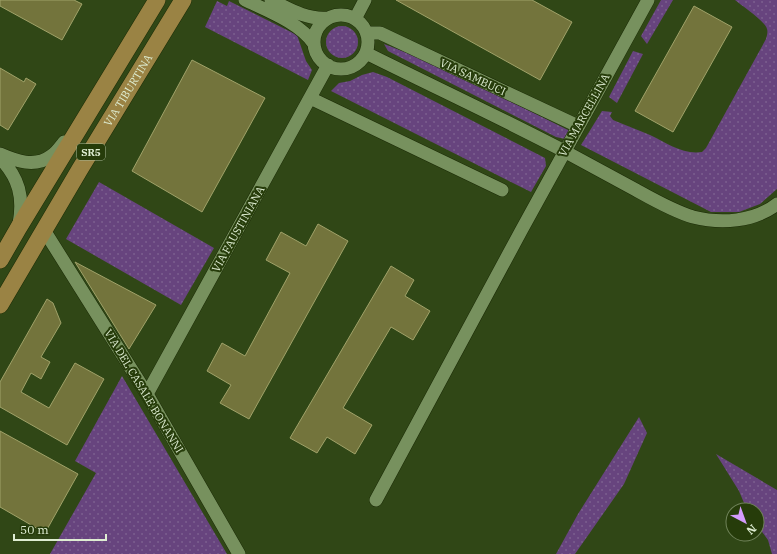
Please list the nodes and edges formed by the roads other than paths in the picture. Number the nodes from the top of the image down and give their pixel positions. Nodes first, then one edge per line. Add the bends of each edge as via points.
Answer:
1 (157, 0) edge
2 (183, 0) edge
3 (246, 0) edge
4 (272, 0) edge
5 (365, 0) edge
6 (648, 0) edge
7 (328, 18) junction
8 (355, 19) junction
9 (367, 33) junction
10 (314, 44) junction
11 (366, 53) junction
12 (328, 65) junction
13 (310, 98) junction
14 (90, 111) junction
15 (578, 126) junction
16 (565, 152) junction
17 (0, 154) edge
18 (0, 158) edge
19 (502, 190) dead end
20 (777, 204) edge
21 (19, 227) junction
22 (44, 230) junction
23 (0, 260) edge
24 (0, 305) edge
25 (147, 394) junction
26 (376, 500) dead end
27 (239, 554) edge

1 - 14 main road, VIA TIBURTINA
2 - 22 main road, VIA TIBURTINA / SR5
3 - 10 street via 295,25 307,34
4 - 7 street via 303,16
5 - 8 street
6 - 15 street, VIA MARCELLINA
7 - 8 street via 342,15
7 - 10 street via 318,29
8 - 9 street
9 - 11 street
9 - 15 street, VIA SAMBUCI via 380,33
10 - 12 street via 316,52
11 - 12 street via 362,60 349,68 333,68
11 - 16 street
12 - 13 street, VIA FAUSTINIANA
13 - 19 street
13 - 25 street, VIA FAUSTINIANA
14 - 17 street via 56,152 45,160 24,162
14 - 21 main road, VIA TIBURTINA
15 - 16 street, VIA MARCELLINA
16 - 20 street via 665,206 694,217 737,220 759,214
16 - 26 street, VIA MARCELLINA
18 - 21 street via 10,169 19,187
21 - 23 main road, VIA TIBURTINA
22 - 24 main road, VIA TIBURTINA / SR5
22 - 25 street, VIA DEL CASALE BONANNI
25 - 27 street, VIA DEL CASALE BONANNI

